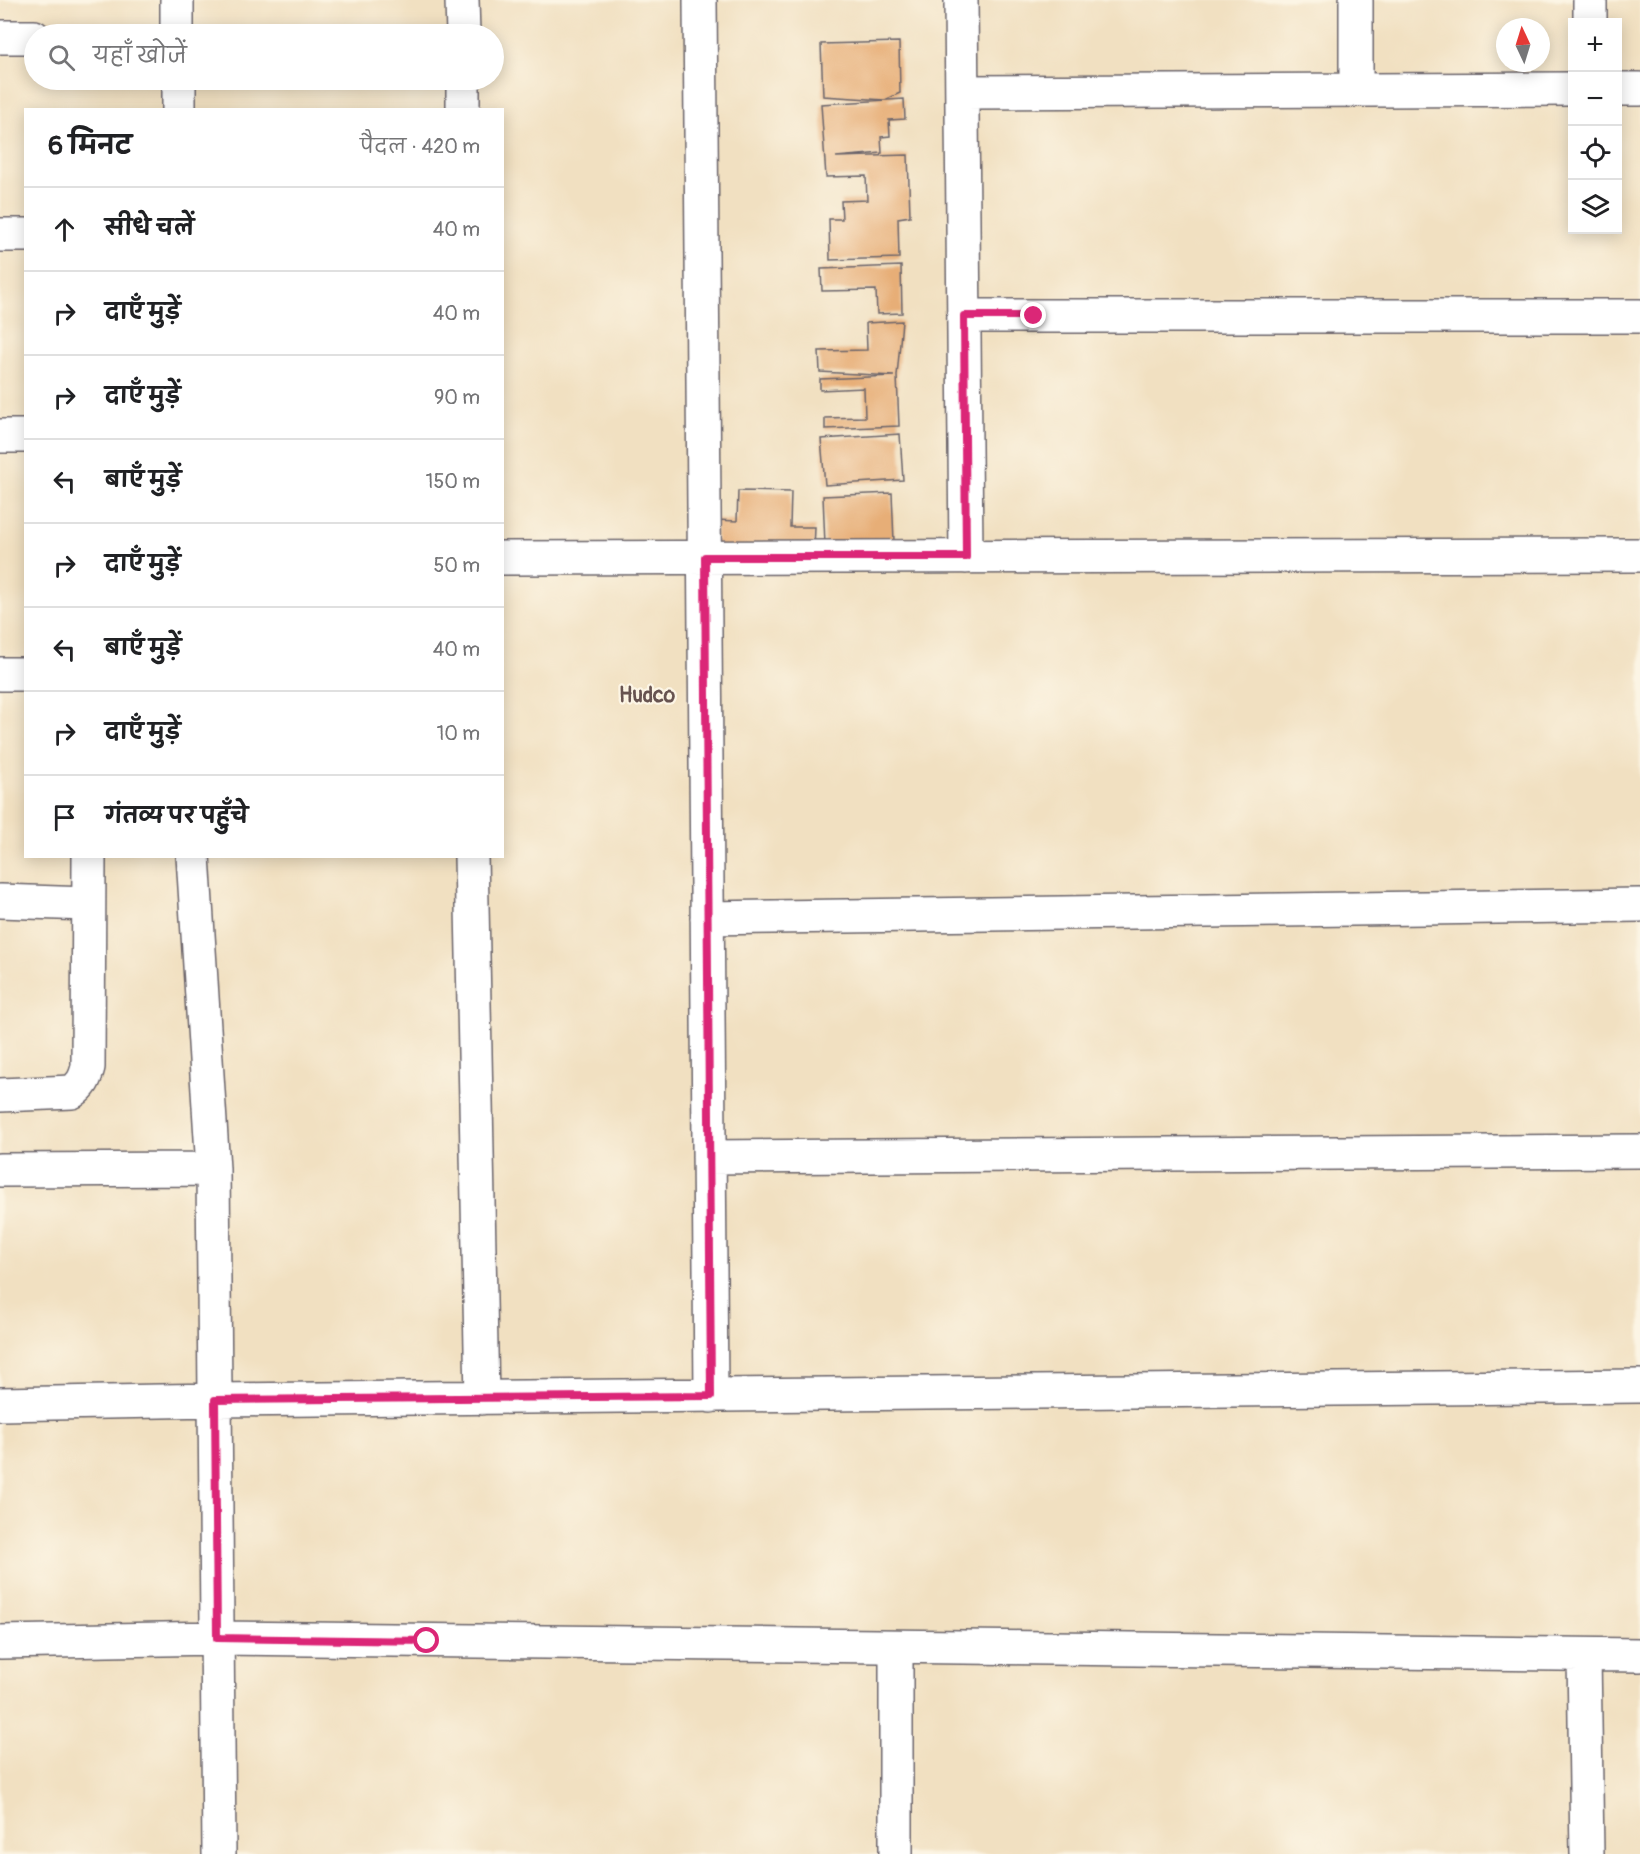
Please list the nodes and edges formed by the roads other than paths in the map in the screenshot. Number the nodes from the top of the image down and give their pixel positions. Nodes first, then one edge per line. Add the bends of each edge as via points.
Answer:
1 (177, 0) edge
2 (462, 0) edge
3 (700, 0) edge
4 (961, 0) edge
5 (1356, 0) edge
6 (1590, 0) edge
7 (1590, 18) edge
8 (177, 24) edge
9 (462, 24) edge
10 (24, 37) edge
11 (0, 38) edge
12 (1568, 89) edge
13 (1622, 89) edge
14 (1640, 89) edge
15 (178, 90) edge
16 (463, 90) edge
17 (1356, 90) junction
18 (962, 92) junction
19 (179, 108) edge
20 (463, 108) edge
21 (0, 235) edge
22 (24, 235) edge
23 (964, 316) junction
24 (1640, 316) edge
25 (0, 436) edge
26 (24, 436) edge
27 (1640, 555) edge
28 (705, 557) junction
29 (966, 557) junction
30 (504, 558) edge
31 (0, 674) edge
32 (24, 674) edge
33 (89, 858) edge
34 (193, 858) edge
35 (471, 858) edge
36 (0, 901) edge
37 (88, 904) junction
38 (1640, 905) edge
39 (707, 918) junction
40 (0, 1095) edge
41 (1640, 1151) edge
42 (709, 1157) junction
43 (213, 1169) junction
44 (0, 1170) edge
45 (1640, 1386) edge
46 (711, 1396) junction
47 (482, 1398) junction
48 (215, 1400) junction
49 (0, 1404) edge
50 (217, 1638) junction
51 (0, 1642) edge
52 (896, 1647) junction
53 (1584, 1655) junction
54 (1640, 1655) edge
55 (219, 1854) edge
56 (896, 1854) edge
57 (1587, 1854) edge

1 - 8 street
2 - 9 street
3 - 28 street
4 - 18 street
5 - 17 street
6 - 7 street
10 - 11 street
12 - 17 street
13 - 14 street
15 - 19 street
16 - 20 street
17 - 18 street
18 - 23 street
21 - 22 street
23 - 24 street
23 - 29 street
25 - 26 street
27 - 29 street
28 - 29 street
28 - 30 street
28 - 39 street
31 - 32 street
33 - 37 street
34 - 43 street
35 - 47 street
36 - 37 street
37 - 40 street via 85,1078 72,1092
38 - 39 street
39 - 42 street
41 - 42 street
42 - 46 street
43 - 44 street
43 - 48 street
45 - 46 street
46 - 47 street
47 - 48 street
48 - 49 street
48 - 50 street
50 - 51 street
50 - 52 street
50 - 55 street
52 - 53 street
52 - 56 street
53 - 54 street
53 - 57 street

